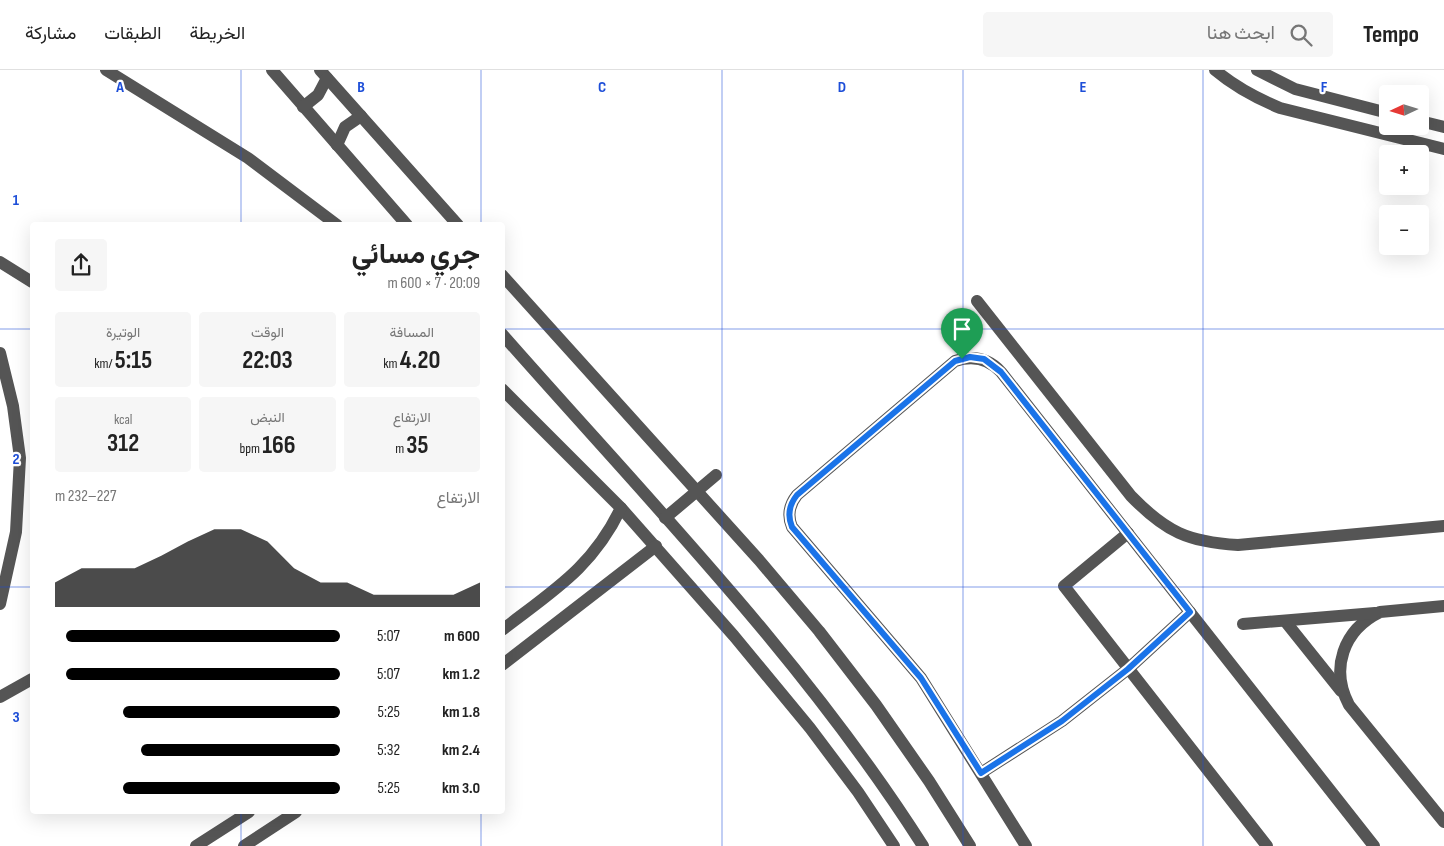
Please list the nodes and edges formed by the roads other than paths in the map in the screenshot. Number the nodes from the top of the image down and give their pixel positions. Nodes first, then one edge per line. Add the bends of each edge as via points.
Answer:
1 (106, 70) edge
2 (272, 70) edge
3 (1215, 70) edge
4 (1257, 70) edge
5 (324, 74) edge
6 (303, 107) junction
7 (1379, 111) edge
8 (361, 116) junction
9 (1429, 123) edge
10 (1444, 127) edge
11 (1406, 135) edge
12 (1405, 139) junction
13 (338, 145) junction
14 (1444, 149) edge
15 (333, 222) edge
16 (404, 222) edge
17 (455, 222) edge
18 (0, 262) edge
19 (505, 278) edge
20 (30, 281) edge
21 (978, 301) dead end
22 (505, 337) edge
23 (0, 352) edge
24 (505, 391) edge
25 (716, 475) dead end
26 (696, 492) junction
27 (621, 508) junction
28 (665, 518) junction
29 (1444, 526) edge
30 (1128, 533) junction
31 (656, 546) junction
32 (0, 604) edge
33 (1444, 606) edge
34 (1190, 612) junction
35 (1380, 612) junction
36 (1285, 621) junction
37 (1242, 624) dead end
38 (505, 628) edge
39 (505, 663) edge
40 (1128, 669) junction
41 (30, 680) edge
42 (1344, 696) junction
43 (0, 697) edge
44 (981, 773) junction
45 (246, 814) edge
46 (293, 814) edge
47 (1444, 822) edge
48 (196, 846) edge
49 (244, 846) edge
50 (894, 846) edge
51 (923, 846) edge
52 (970, 846) edge
53 (1026, 846) edge
54 (1268, 846) edge
55 (1374, 846) edge

1 - 15 street via 248,158
2 - 6 street
3 - 12 street via 1255,98 1280,108
4 - 7 street via 1295,89
5 - 6 street via 318,95
5 - 8 street
6 - 13 street
8 - 13 street via 345,127
8 - 17 street
9 - 10 street
11 - 12 street
12 - 14 street
13 - 16 street
18 - 20 street
19 - 26 street
21 - 29 street via 1131,496 1152,518 1178,534 1208,543 1238,545
22 - 28 street
23 - 32 street via 14,406 20,458 16,532
24 - 27 street
25 - 26 street
26 - 28 street
26 - 52 street via 819,631 881,712
27 - 31 street
27 - 38 street via 588,560
28 - 51 street via 822,702
30 - 34 street
30 - 40 street via 1064,586
30 - 44 street via 1001,372 991,362 977,358 955,361 794,500 789,511 792,527 921,678
31 - 39 street
31 - 50 street via 810,728
33 - 35 street
34 - 40 street
34 - 55 street
35 - 36 street
35 - 42 street via 1363,622 1345,645 1340,670
36 - 37 street
36 - 42 street
40 - 44 street via 1062,721
40 - 54 street
41 - 43 street
42 - 47 street
44 - 53 street
45 - 48 street
46 - 49 street

